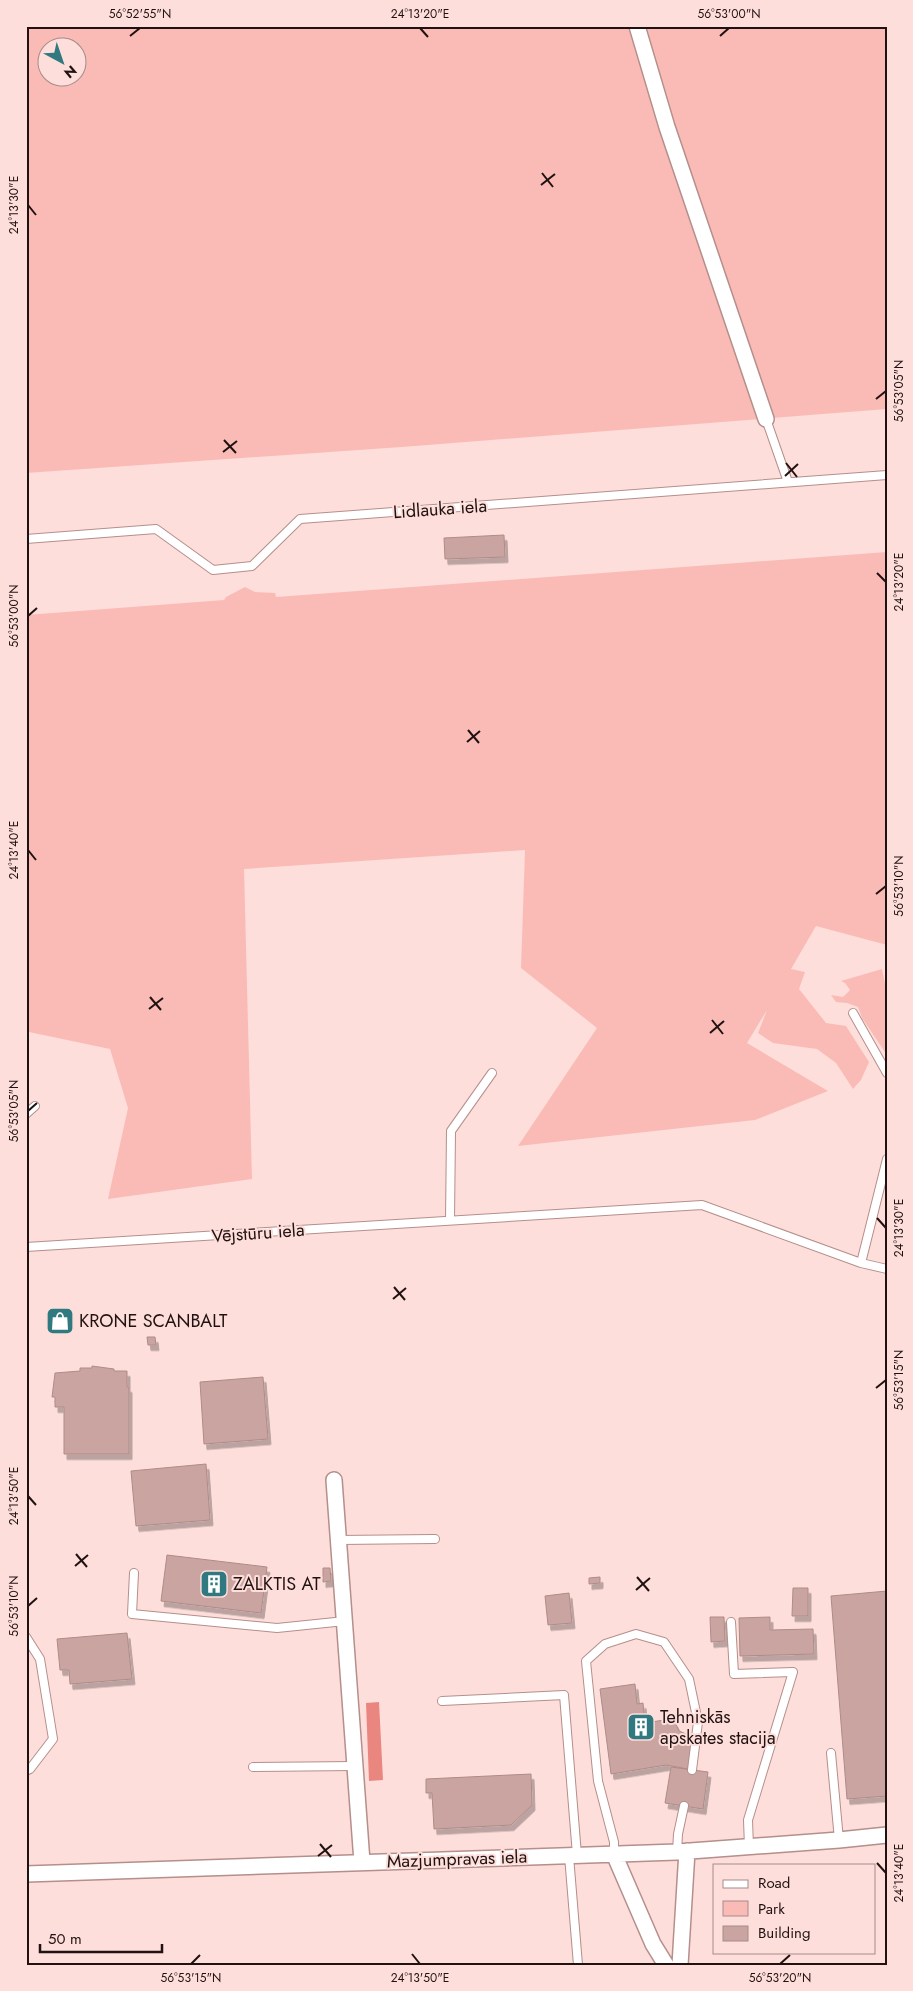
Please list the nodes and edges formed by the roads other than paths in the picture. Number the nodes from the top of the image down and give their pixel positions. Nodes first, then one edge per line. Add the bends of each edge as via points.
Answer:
1 (637, 26) edge
2 (766, 420) joint
3 (887, 475) edge
4 (788, 482) junction
5 (26, 539) edge
6 (853, 1013) dead end
7 (492, 1073) dead end
8 (887, 1074) edge
9 (35, 1106) dead end
10 (26, 1114) edge
11 (887, 1159) edge
12 (450, 1220) junction
13 (26, 1248) edge
14 (861, 1263) junction
15 (887, 1269) edge
16 (334, 1480) dead end
17 (435, 1539) dead end
18 (338, 1540) junction
19 (134, 1573) dead end
20 (345, 1621) junction
21 (731, 1622) dead end
22 (26, 1637) edge
23 (442, 1701) dead end
24 (831, 1753) dead end
25 (253, 1766) dead end
26 (355, 1766) junction
27 (692, 1770) dead end
28 (26, 1771) edge
29 (684, 1806) dead end
30 (887, 1835) edge
31 (839, 1840) junction
32 (749, 1847) junction
33 (682, 1851) junction
34 (614, 1854) junction
35 (573, 1855) junction
36 (362, 1862) junction
37 (26, 1874) edge
38 (578, 1965) edge
39 (666, 1965) edge
40 (680, 1965) edge

1 - 2 street via 667,127
2 - 4 lane
3 - 4 lane, Lidlauka iela
4 - 5 lane, Lidlauka iela via 300,519 252,566 213,570 156,529
6 - 8 lane
7 - 12 lane via 451,1130
9 - 10 lane
11 - 14 lane
12 - 13 lane, Vējstūru iela
12 - 14 lane, Vējstūru iela via 702,1205
14 - 15 lane, Vējstūru iela
16 - 18 street
17 - 18 lane
18 - 20 street
19 - 20 lane via 132,1614 277,1628
20 - 26 street
21 - 32 lane via 734,1674 793,1672 748,1820
22 - 28 lane via 40,1659 53,1739
23 - 35 lane via 564,1695
24 - 31 lane
25 - 26 lane
26 - 36 street
27 - 34 lane via 698,1722 689,1679 664,1642 636,1634 605,1644 586,1661 598,1781 614,1842
29 - 33 lane via 678,1834
30 - 31 street, Mazjumpravas iela
31 - 32 street, Mazjumpravas iela
32 - 33 street, Mazjumpravas iela
33 - 34 street, Mazjumpravas iela
33 - 40 street
34 - 35 street, Mazjumpravas iela
34 - 39 street via 653,1944
35 - 36 street, Mazjumpravas iela
35 - 38 lane
36 - 37 street, Mazjumpravas iela

